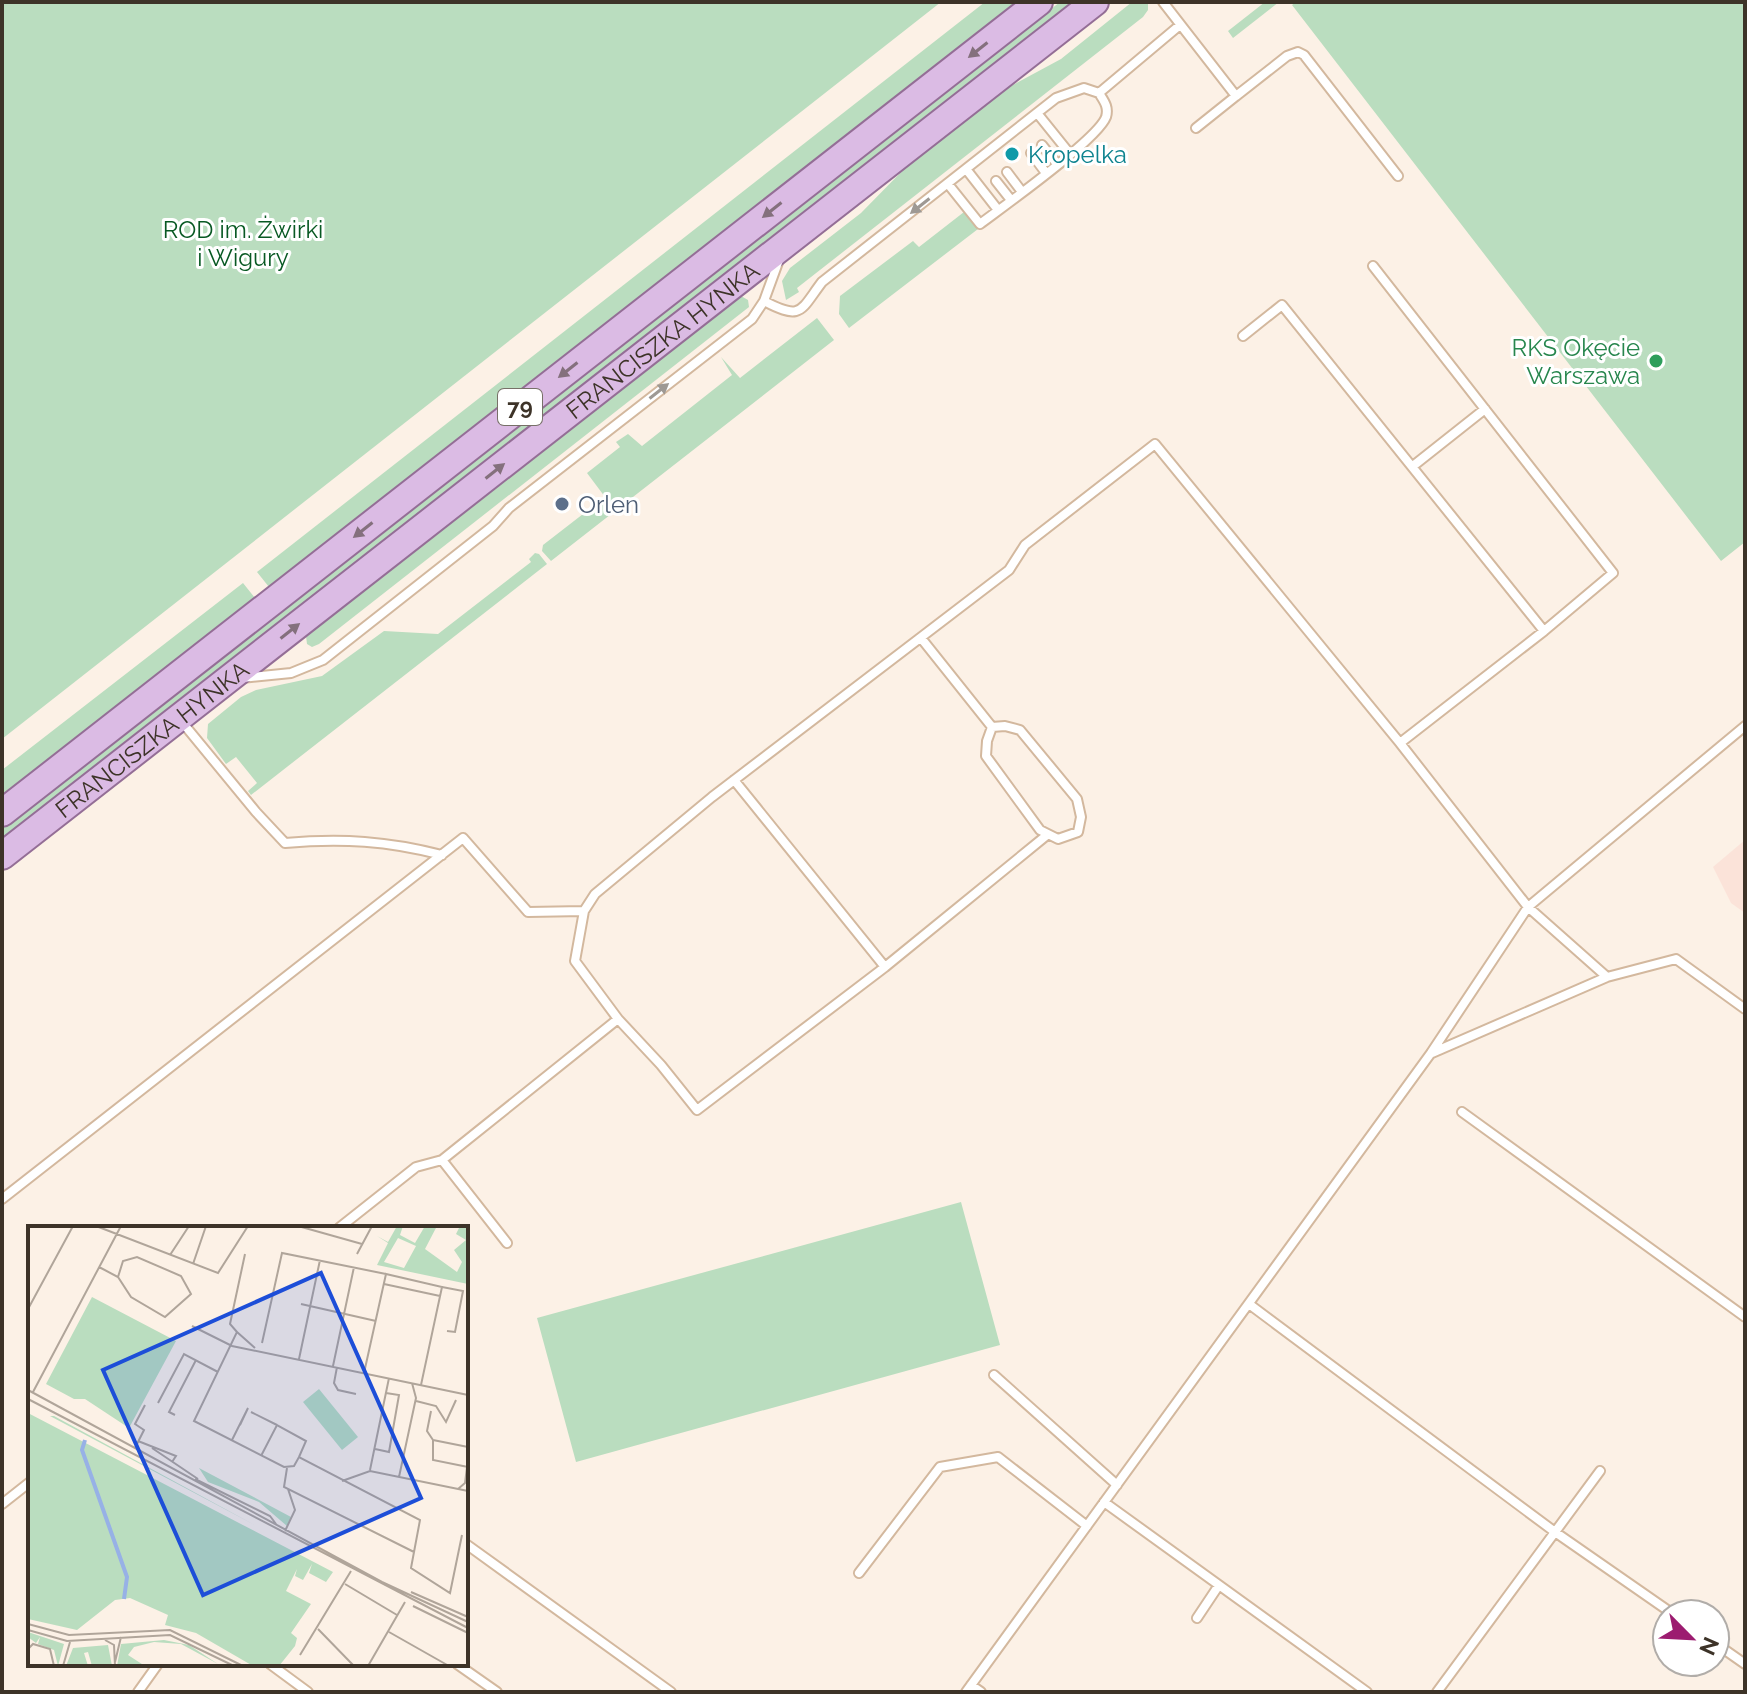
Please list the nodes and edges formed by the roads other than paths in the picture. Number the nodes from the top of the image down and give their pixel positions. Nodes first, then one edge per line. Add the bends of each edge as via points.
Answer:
1 (1039, 2) edge
2 (1095, 2) edge
3 (1163, 2) edge
4 (1180, 25) junction
5 (1099, 93) junction
6 (1236, 96) junction
7 (1037, 113) junction
8 (1196, 128) dead end
9 (1042, 145) dead end
10 (1031, 153) dead end
11 (1070, 154) junction
12 (1057, 164) junction
13 (966, 169) junction
14 (1007, 172) dead end
15 (1046, 173) junction
16 (1398, 176) dead end
17 (996, 181) dead end
18 (948, 184) junction
19 (1022, 192) junction
20 (1011, 200) junction
21 (998, 210) junction
22 (784, 245) junction
23 (1373, 266) dead end
24 (764, 301) junction
25 (1243, 336) dead end
26 (1485, 409) junction
27 (1413, 466) junction
28 (1544, 631) junction
29 (921, 638) junction
30 (229, 679) junction
31 (179, 718) junction
32 (1745, 726) edge
33 (992, 727) junction
34 (1400, 743) junction
35 (734, 780) junction
36 (2, 813) edge
37 (1047, 835) junction
38 (442, 855) junction
39 (2, 856) edge
40 (1528, 907) junction
41 (584, 911) junction
42 (885, 967) junction
43 (1607, 977) junction
44 (1745, 1009) edge
45 (618, 1019) junction
46 (1431, 1053) junction
47 (1462, 1112) dead end
48 (442, 1160) junction
49 (2, 1199) edge
50 (342, 1226) edge
51 (507, 1243) dead end
52 (1249, 1304) junction
53 (1745, 1317) edge
54 (994, 1375) dead end
55 (1600, 1471) dead end
56 (28, 1484) edge
57 (1117, 1485) junction
58 (1104, 1502) junction
59 (2, 1504) edge
60 (1087, 1526) junction
61 (1555, 1532) junction
62 (468, 1545) edge
63 (859, 1573) dead end
64 (1219, 1585) junction
65 (1651, 1599) edge
66 (1197, 1618) dead end
67 (157, 1666) edge
68 (273, 1666) edge
69 (460, 1666) edge
70 (969, 1688) edge
71 (138, 1692) edge
72 (308, 1692) edge
73 (497, 1692) edge
74 (671, 1692) edge
75 (981, 1692) edge
76 (1367, 1692) edge
77 (1437, 1692) edge

1 -> 36 main road, FRANCISZKA HYNKA / 79
2 - 22 main road, FRANCISZKA HYNKA / 79
3 - 4 lane
4 - 5 lane
4 - 6 lane
5 - 7 lane via 1072,91
5 - 11 lane via 1106,116 1095,134
6 - 8 lane
6 - 16 lane via 1298,52
7 - 11 lane
7 - 13 lane
9 - 12 lane
10 - 15 lane
11 - 12 lane
12 - 15 lane
13 - 18 lane
13 - 21 lane
14 - 19 lane
15 - 19 lane
17 - 20 lane
18 - 21 lane via 980,224
18 -> 24 lane via 822,282 798,313
19 - 20 lane
20 - 21 lane
22 - 24 lane
30 -> 22 main road, FRANCISZKA HYNKA / 79
23 - 26 lane
30 -> 24 lane via 291,673 323,660 752,319
25 - 27 lane via 1282,305
26 - 27 lane
26 - 28 lane via 1613,573
27 - 28 lane
28 - 34 lane
29 - 33 lane
29 - 34 lane via 1009,570 1025,545 1155,444
29 - 35 lane
30 - 31 main road, FRANCISZKA HYNKA / 79
31 - 38 lane via 285,843 344,839 395,843
31 - 39 main road, FRANCISZKA HYNKA / 79
32 - 40 lane
33 - 37 lane via 986,756
33 - 37 lane via 1020,730 1077,799 1078,832 1058,839
34 - 40 lane
35 - 41 lane via 595,894
35 - 42 lane
37 - 42 lane
38 - 41 lane via 463,838 528,912
38 - 49 lane
40 - 43 lane
40 - 46 lane
41 - 45 lane via 575,961
42 - 45 lane via 697,1110
43 - 44 lane via 1676,959
43 - 46 lane
45 - 48 lane
46 - 52 lane
47 - 53 lane
48 - 50 lane via 416,1167
48 - 51 lane
52 - 57 lane
52 - 61 lane
54 - 57 lane
55 - 61 lane
56 - 59 lane
57 - 58 lane
58 - 60 lane
58 - 64 lane
60 - 63 lane via 998,1457 940,1467
60 - 70 lane
61 - 65 lane
61 - 77 lane
62 - 74 lane
64 - 66 lane
64 - 76 lane
67 - 71 lane
68 - 72 lane
69 - 73 lane
70 - 75 lane

